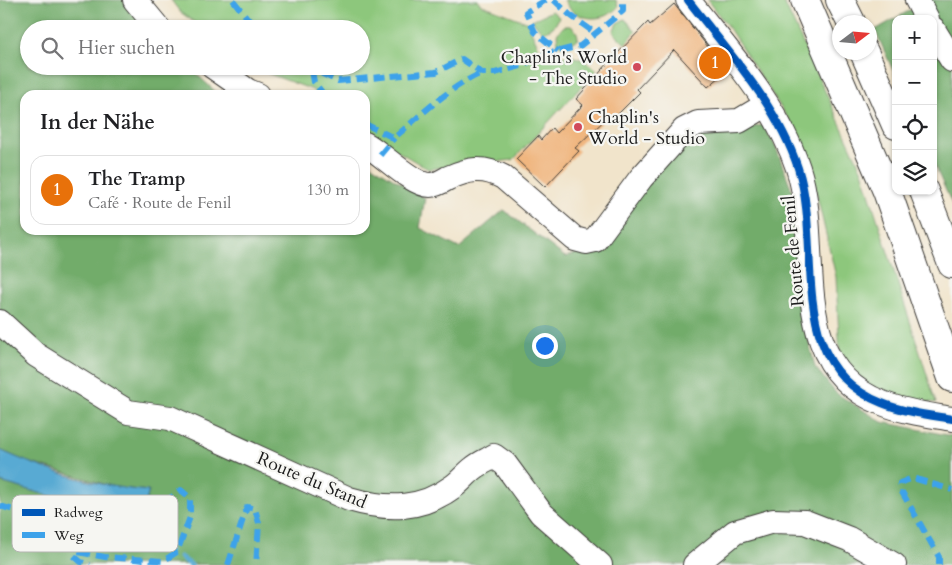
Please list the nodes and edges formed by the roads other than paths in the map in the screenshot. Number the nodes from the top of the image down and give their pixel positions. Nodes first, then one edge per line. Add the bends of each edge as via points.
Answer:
1 (136, 0) edge
2 (688, 0) edge
3 (805, 0) edge
4 (840, 0) edge
5 (917, 0) edge
6 (848, 15) edge
7 (925, 15) edge
8 (152, 20) edge
9 (937, 36) edge
10 (868, 60) edge
11 (952, 60) edge
12 (225, 75) edge
13 (247, 90) edge
14 (766, 105) junction
15 (892, 115) edge
16 (370, 148) edge
17 (926, 195) edge
18 (952, 264) edge
19 (0, 322) edge
20 (952, 378) edge
21 (952, 419) edge
22 (600, 565) edge
23 (695, 565) edge
24 (894, 565) edge

1 - 8 street
2 - 14 street, Route de Fenil
3 - 20 highway via 887,191
4 - 6 highway
5 - 7 street
9 - 11 street
10 - 15 highway
12 - 13 street
14 - 16 street via 739,121 698,123 684,130 641,178 603,232 595,240 586,242 575,240 492,171 466,170 431,185 419,182
14 - 21 street, Route de Fenil via 789,146 804,190 814,316 827,358 848,384 868,397 896,408
17 - 18 highway
19 - 22 street, Route du Stand via 36,355 128,412 170,418 348,498 376,507 402,507 434,498 494,456 505,464 541,514
23 - 24 street via 735,532 773,521 805,522 849,539

